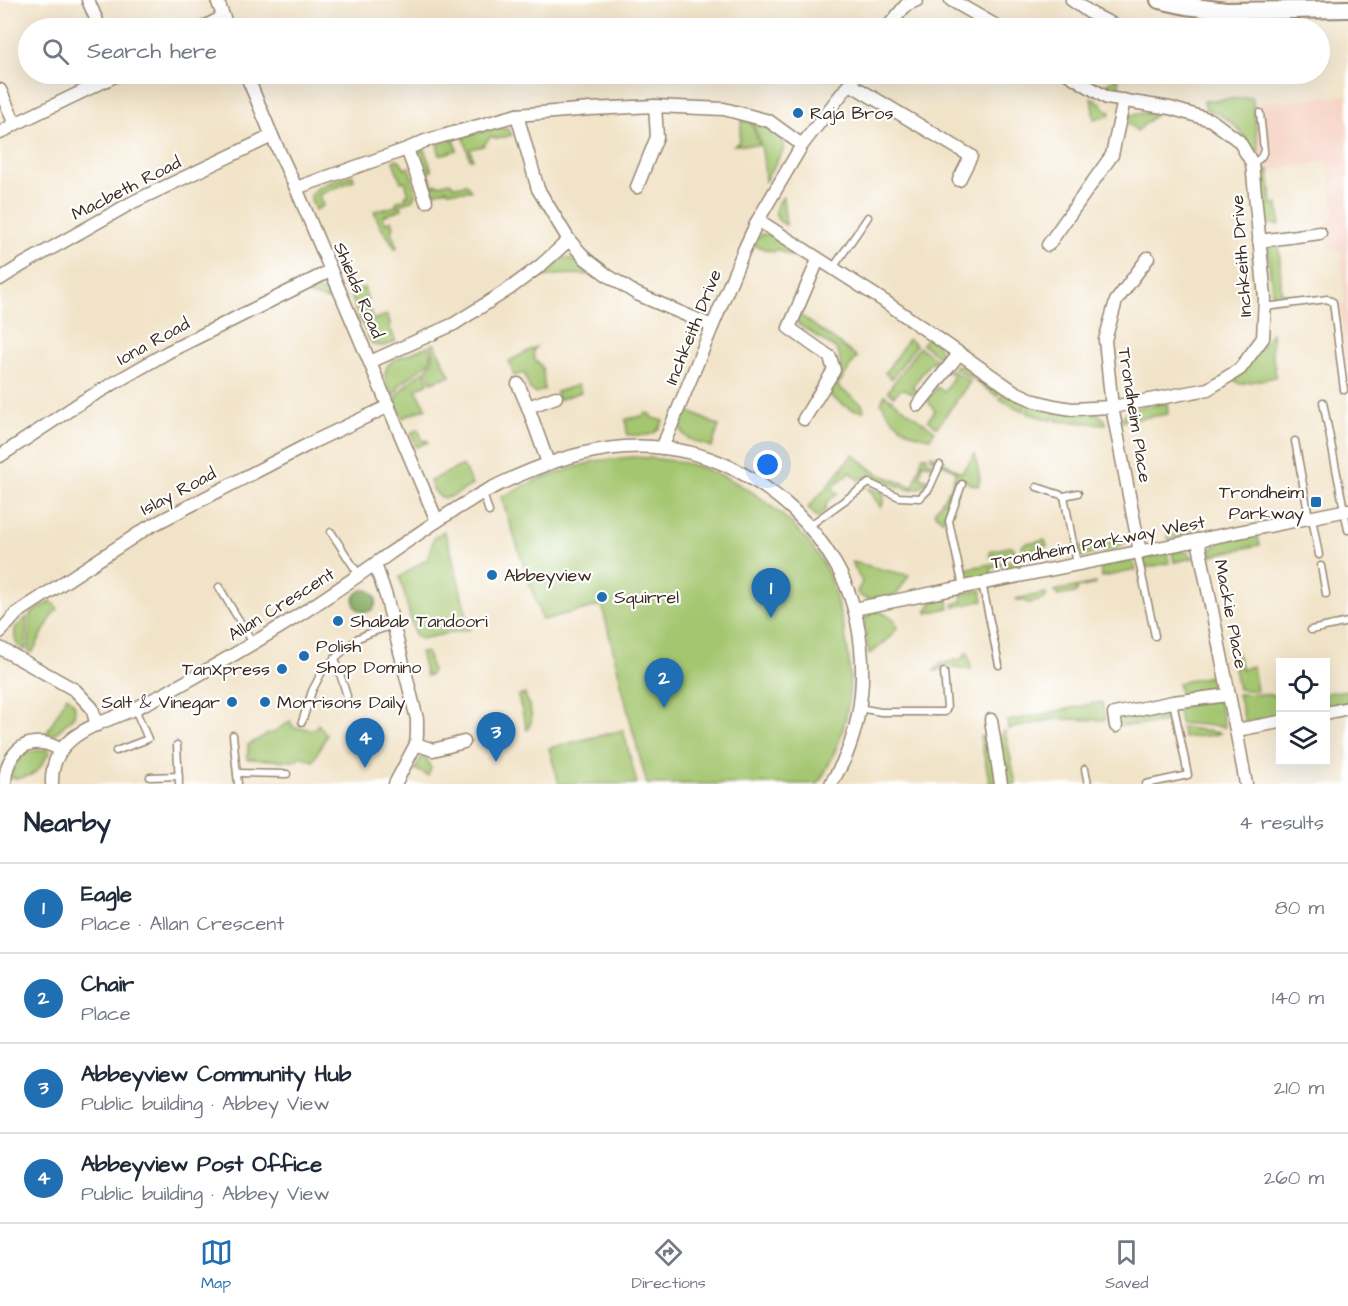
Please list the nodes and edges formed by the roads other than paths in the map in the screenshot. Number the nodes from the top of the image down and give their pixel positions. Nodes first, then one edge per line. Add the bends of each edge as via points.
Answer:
1 (88, 0) edge
2 (217, 0) edge
3 (918, 0) edge
4 (951, 0) edge
5 (1072, 0) edge
6 (1159, 0) edge
7 (1348, 9) edge
8 (1226, 11) junction
9 (96, 18) edge
10 (223, 18) edge
11 (895, 18) edge
12 (982, 18) edge
13 (1100, 18) edge
14 (1226, 18) edge
15 (98, 84) edge
16 (250, 84) edge
17 (849, 84) edge
18 (861, 84) edge
19 (1084, 84) edge
20 (0, 90) edge
21 (1124, 100) junction
22 (655, 106) junction
23 (1260, 113) dead end
24 (517, 115) junction
25 (15, 124) junction
26 (0, 133) edge
27 (272, 136) junction
28 (802, 145) junction
29 (407, 149) junction
30 (1252, 163) junction
31 (959, 180) dead end
32 (637, 187) dead end
33 (296, 188) junction
34 (426, 201) dead end
35 (868, 217) dead end
36 (759, 220) junction
37 (1320, 233) dead end
38 (569, 240) junction
39 (1259, 241) junction
40 (1048, 245) dead end
41 (1148, 258) dead end
42 (818, 260) junction
43 (833, 269) junction
44 (330, 271) junction
45 (0, 279) edge
46 (1264, 307) junction
47 (712, 326) junction
48 (959, 354) junction
49 (370, 362) junction
50 (518, 384) dead end
51 (1344, 390) dead end
52 (556, 397) dead end
53 (1323, 402) dead end
54 (916, 405) dead end
55 (389, 406) junction
56 (528, 406) junction
57 (1112, 406) junction
58 (804, 419) dead end
59 (1295, 441) dead end
60 (662, 448) junction
61 (0, 456) edge
62 (548, 463) junction
63 (940, 465) dead end
64 (962, 484) dead end
65 (1037, 487) dead end
66 (1078, 492) dead end
67 (483, 493) junction
68 (1064, 496) junction
69 (1346, 511) edge
70 (489, 512) dead end
71 (1311, 517) junction
72 (437, 521) junction
73 (809, 526) junction
74 (1348, 530) edge
75 (331, 532) dead end
76 (1198, 540) junction
77 (1138, 552) junction
78 (1319, 555) dead end
79 (375, 564) junction
80 (1077, 564) junction
81 (1321, 566) dead end
82 (359, 575) junction
83 (982, 583) junction
84 (219, 587) dead end
85 (963, 588) junction
86 (1326, 594) dead end
87 (854, 609) junction
88 (1348, 622) edge
89 (394, 625) junction
90 (1311, 630) dead end
91 (0, 632) edge
92 (1155, 636) dead end
93 (254, 644) junction
94 (0, 648) edge
95 (335, 658) junction
96 (999, 666) dead end
97 (944, 672) dead end
98 (1228, 695) junction
99 (346, 696) dead end
100 (1173, 702) junction
101 (859, 708) junction
102 (1348, 708) edge
103 (135, 709) junction
104 (1330, 712) edge
105 (1114, 715) dead end
106 (991, 720) dead end
107 (302, 722) dead end
108 (1276, 723) edge
109 (97, 725) junction
110 (1236, 730) junction
111 (233, 735) dead end
112 (464, 742) dead end
113 (416, 744) junction
114 (177, 745) dead end
115 (62, 750) junction
116 (116, 751) dead end
117 (1085, 769) dead end
118 (237, 773) junction
119 (287, 774) dead end
120 (179, 776) junction
121 (150, 777) dead end
122 (4, 784) edge
123 (52, 784) edge
124 (179, 784) edge
125 (238, 784) edge
126 (395, 784) edge
127 (831, 784) edge
128 (1001, 784) edge
129 (1088, 784) edge
130 (1146, 784) edge
131 (1246, 784) edge

1 - 9 street
2 - 10 street
3 - 11 street via 906,5
4 - 12 street
5 - 13 street
6 - 8 street
7 - 8 street
8 - 14 street
15 - 25 street
16 - 27 street, Shields Road
17 - 28 street, Inchkeith Drive
18 - 31 street via 971,156
19 - 21 street, Inchkeith Drive via 1107,98
20 - 25 street
21 - 30 street, Inchkeith Drive via 1210,120 1239,141
21 - 40 street via 1112,155
22 - 24 street
22 - 28 street via 724,109 769,122
22 - 32 street via 657,137
23 - 30 lane via 1264,150 1260,159
24 - 29 street
24 - 38 street via 538,189
25 - 26 street
27 - 33 street, Shields Road
27 - 45 street, Macbeth Road via 133,202
28 - 36 street, Inchkeith Drive
29 - 33 street
29 - 34 street
30 - 39 street, Inchkeith Drive
33 - 44 street, Shields Road
35 - 43 lane
36 - 42 street, Inchkeith Drive
36 - 47 street, Inchkeith Drive
37 - 39 street
38 - 47 street via 607,276 637,294
38 - 49 street via 509,290 454,324
39 - 46 street, Inchkeith Drive
41 - 57 street, Trondheim Place via 1116,301 1105,340
42 - 43 street, Inchkeith Drive
42 - 58 street via 789,328 830,357 834,370
43 - 48 street, Inchkeith Drive
44 - 49 street, Shields Road
44 - 61 street, Iona Road via 168,352 83,401
46 - 51 lane via 1327,299 1333,302
46 - 57 street, Inchkeith Drive via 1263,338 1240,369 1208,389
47 - 60 street, Inchkeith Drive
48 - 54 street
48 - 57 street, Inchkeith Drive via 1035,401 1072,409
49 - 55 street, Shields Road
50 - 56 street
52 - 56 street
53 - 69 lane
55 - 72 street, Shields Road
55 - 91 street, Islay Road via 147,528 17,613
56 - 62 street
57 - 77 street, Trondheim Place
59 - 71 lane
60 - 62 street, Allan Crescent via 597,450
60 - 73 street, Allan Crescent via 722,463 754,479
62 - 67 street, Allan Crescent
63 - 73 lane via 929,489 920,498 899,497 869,483
64 - 85 lane via 949,521
65 - 68 lane
66 - 68 lane
67 - 70 lane
67 - 72 street, Allan Crescent
68 - 80 lane
69 - 71 street, Trondheim Parkway West
69 - 74 lane
71 - 76 street, Trondheim Parkway West
71 - 78 lane
72 - 79 street, Allan Crescent
73 - 87 street, Allan Crescent via 840,572
75 - 82 lane
76 - 77 street, Trondheim Parkway West
76 - 98 street, Mackie Place
77 - 80 street, Trondheim Parkway West
77 - 92 lane
79 - 82 street, Allan Crescent
79 - 89 street
80 - 83 street, Trondheim Parkway West
81 - 86 lane
82 - 93 street, Allan Crescent
83 - 85 street, Trondheim Parkway West
83 - 96 lane
84 - 93 lane
85 - 87 street, Trondheim Parkway West
87 - 101 street, Allan Crescent via 861,647
88 - 90 lane
89 - 95 lane via 358,638
89 - 113 street via 417,719
93 - 103 street, Allan Crescent
94 - 109 street via 75,690 92,708
95 - 99 lane
95 - 107 lane via 324,668 312,691
97 - 101 lane via 945,712
98 - 100 street, Mackie Place
98 - 110 street, Mackie Place
100 - 105 street, Mackie Place
100 - 130 lane via 1188,775
101 - 127 street, Allan Crescent via 846,755
102 - 104 street
103 - 109 street, Allan Crescent
103 - 116 lane via 148,739
106 - 128 street
108 - 110 street
109 - 115 street, Allan Crescent via 73,737
110 - 131 street, Mackie Place
111 - 118 lane
112 - 113 street via 433,750
113 - 126 street
114 - 120 lane
115 - 122 street via 44,743 22,748 10,758
115 - 123 street, Allan Crescent via 52,772
117 - 129 lane
118 - 119 lane
118 - 125 lane
120 - 121 lane
120 - 124 lane

